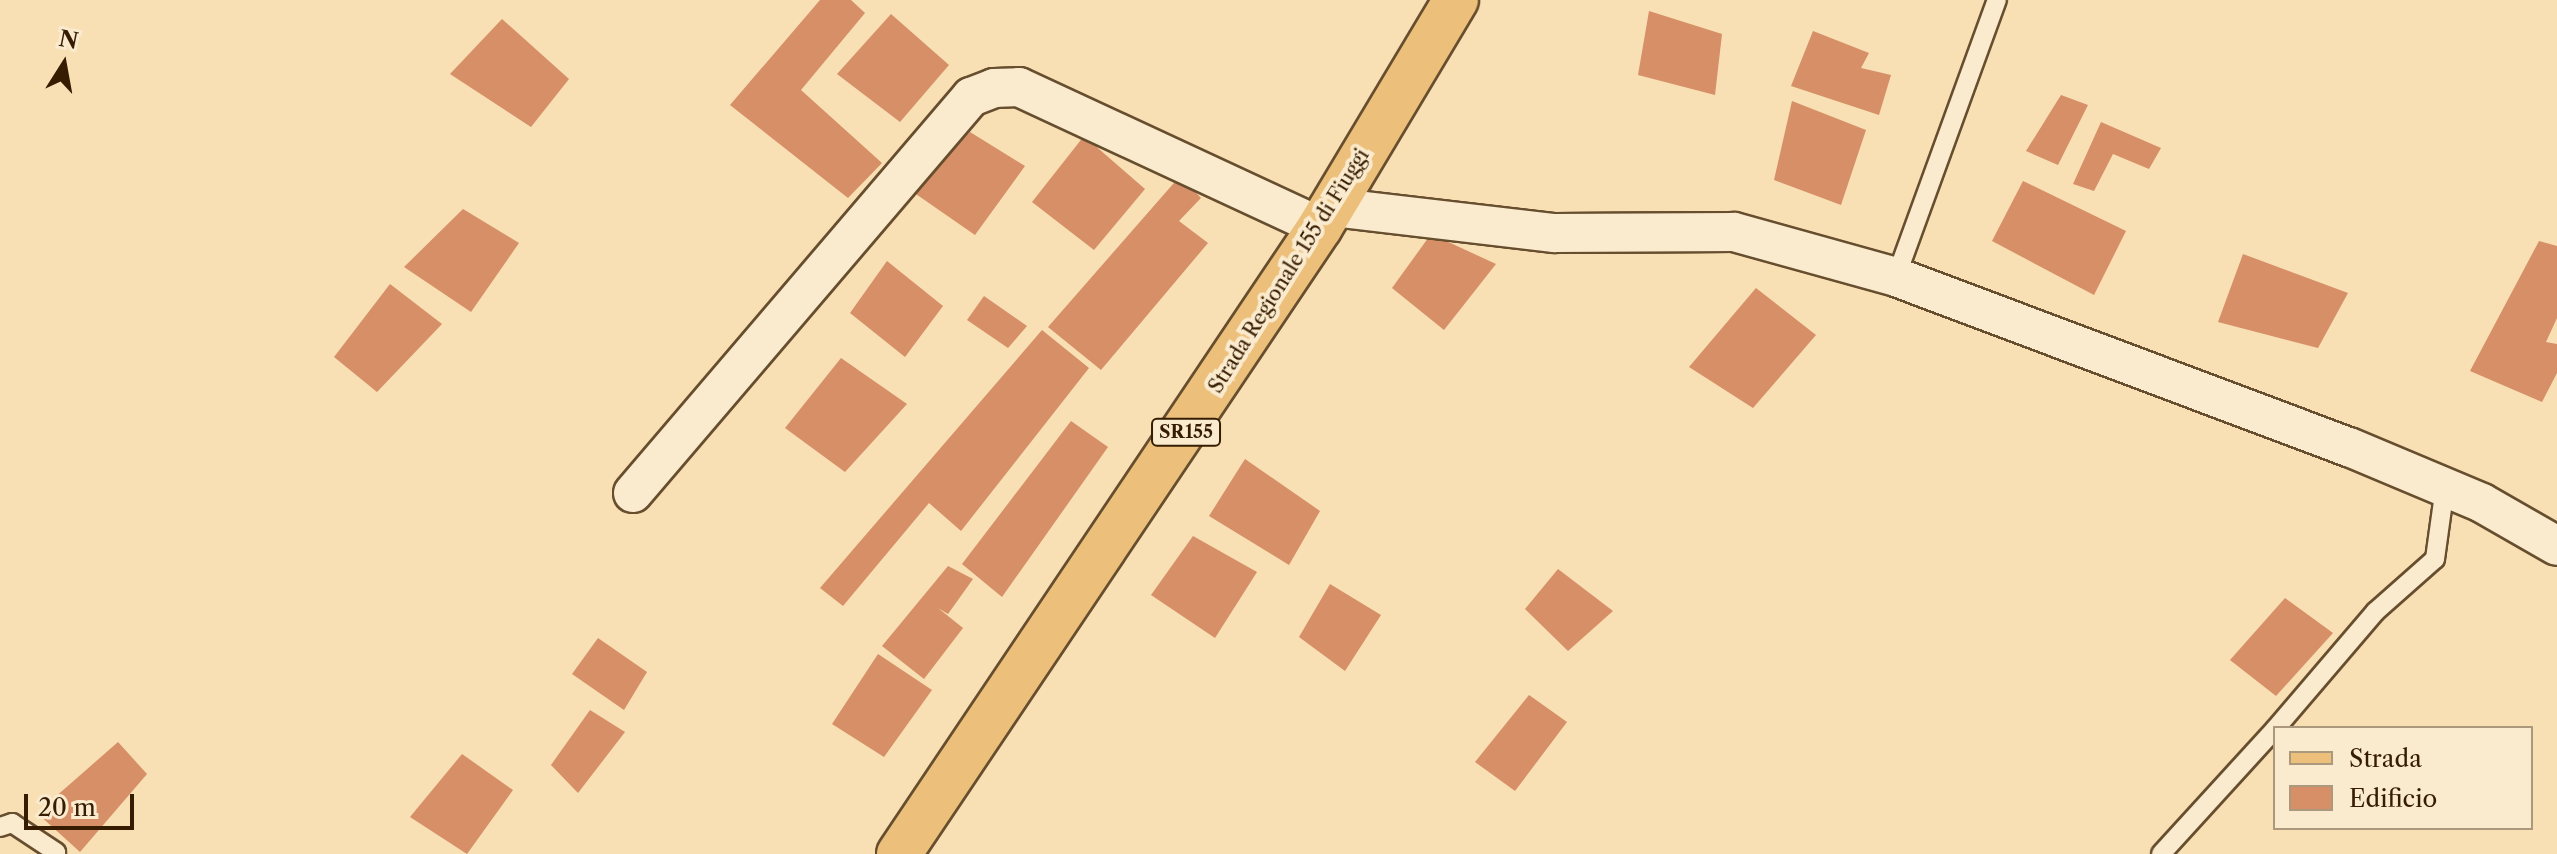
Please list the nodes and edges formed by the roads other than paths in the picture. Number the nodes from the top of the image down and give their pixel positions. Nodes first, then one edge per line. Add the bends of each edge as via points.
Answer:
1 (1456, 0) edge
2 (1997, 0) edge
3 (1326, 217) junction
4 (1896, 277) junction
5 (2445, 487) junction
6 (633, 493) dead end
7 (2557, 546) edge
8 (2279, 726) edge
9 (2273, 732) edge
10 (0, 827) edge
11 (56, 852) edge
12 (899, 854) edge
13 (2161, 854) edge

1 - 3 main road, Strada Regionale 155 di Fiuggi / SR155
2 - 4 lane
3 - 4 street via 1554,233 1734,232
3 - 6 street via 1019,87 994,88 971,97
3 - 12 main road, Strada Regionale 155 di Fiuggi / SR155
4 - 5 street
5 - 7 street
5 - 8 lane via 2435,559 2375,612
9 - 13 lane
10 - 11 lane via 12,823

